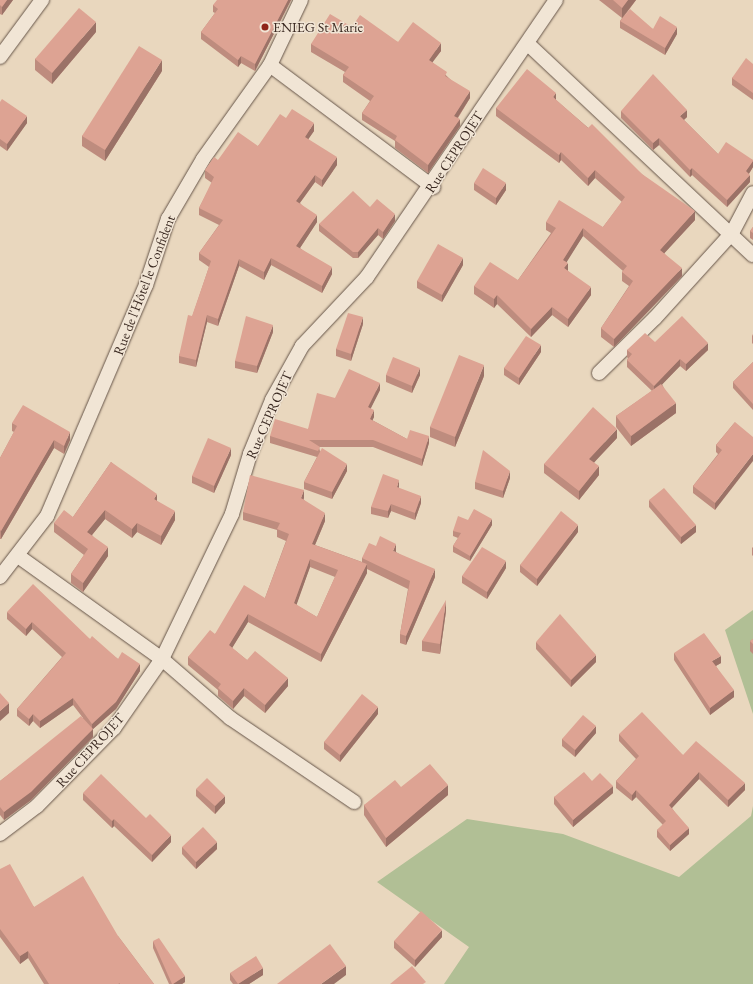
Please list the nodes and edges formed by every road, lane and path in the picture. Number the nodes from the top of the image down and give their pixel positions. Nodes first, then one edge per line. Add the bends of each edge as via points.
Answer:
1 (42, 0) edge
2 (301, 0) edge
3 (556, 0) edge
4 (529, 44) junction
5 (0, 57) edge
6 (270, 65) junction
7 (433, 187) junction
8 (753, 193) edge
9 (732, 233) junction
10 (753, 255) edge
11 (599, 373) dead end
12 (18, 556) junction
13 (0, 577) edge
14 (162, 659) junction
15 (354, 802) dead end
16 (0, 834) edge

1 - 5 street
2 - 6 street, Rue de l'Hôtel le Confident
3 - 4 street, Rue CEPROJET
4 - 7 street, Rue CEPROJET
4 - 9 street via 577,93
6 - 7 street
6 - 12 street, Rue de l'Hôtel le Confident via 203,159 168,219 146,285 90,422 47,516
7 - 14 street, Rue CEPROJET via 367,278 302,346 256,440 232,514
8 - 9 street
9 - 10 street
9 - 11 street via 655,318
12 - 13 street, Rue de l'Hôtel le Confident
12 - 14 street
14 - 15 street via 230,718
14 - 16 street, Rue CEPROJET via 114,728 37,806

